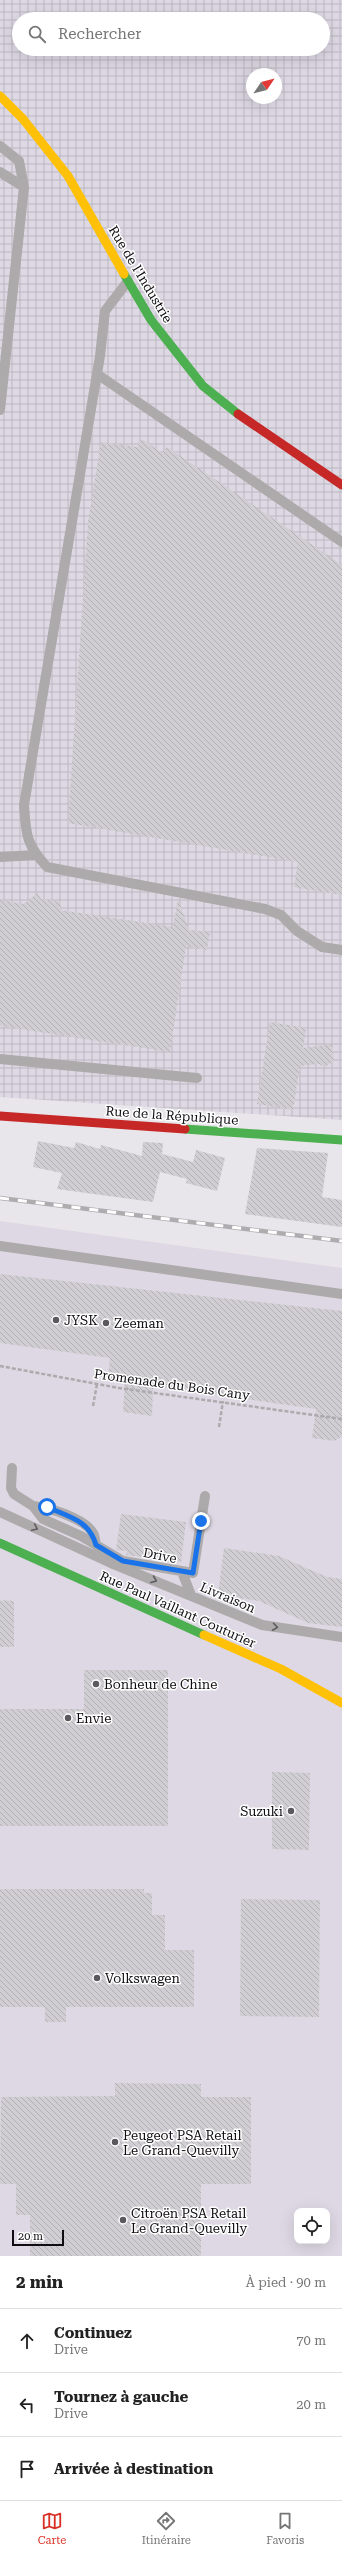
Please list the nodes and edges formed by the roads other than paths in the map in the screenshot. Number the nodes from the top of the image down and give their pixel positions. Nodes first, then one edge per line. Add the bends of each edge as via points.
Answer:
1 (0, 96) edge
2 (0, 146) edge
3 (0, 172) edge
4 (24, 187) junction
5 (128, 281) junction
6 (97, 374) junction
7 (0, 410) edge
8 (342, 485) edge
9 (342, 542) edge
10 (36, 855) junction
11 (0, 857) edge
12 (342, 950) edge
13 (0, 1059) edge
14 (196, 1078) dead end
15 (0, 1116) edge
16 (342, 1140) edge
17 (0, 1246) edge
18 (342, 1294) edge
19 (12, 1468) dead end
20 (205, 1496) dead end
21 (0, 1512) edge
22 (0, 1543) edge
23 (182, 1572) junction
24 (190, 1595) junction
25 (342, 1638) edge
26 (342, 1703) edge

1 - 5 street, Rue de l'Industrie via 23,119 68,176
2 - 4 lane via 19,161
3 - 4 lane
4 - 7 lane
5 - 6 lane via 105,311
5 - 8 street, Rue de l'Industrie via 151,320 203,386 244,419
6 - 9 lane
6 - 10 lane via 24,805 26,836
10 - 11 lane
10 - 12 lane via 47,867 265,910 281,915 297,931 322,947
13 - 14 lane
15 - 16 street, Rue de la République
17 - 18 lane
19 - 23 lane, Drive via 14,1494 33,1506 43,1519 123,1561
20 - 23 lane, Drive via 193,1573
21 -> 24 lane, Livraison via 111,1563
22 - 26 street, Rue Paul Vaillant Couturier via 281,1669
23 - 24 lane
24 -> 25 lane, Livraison via 262,1625

